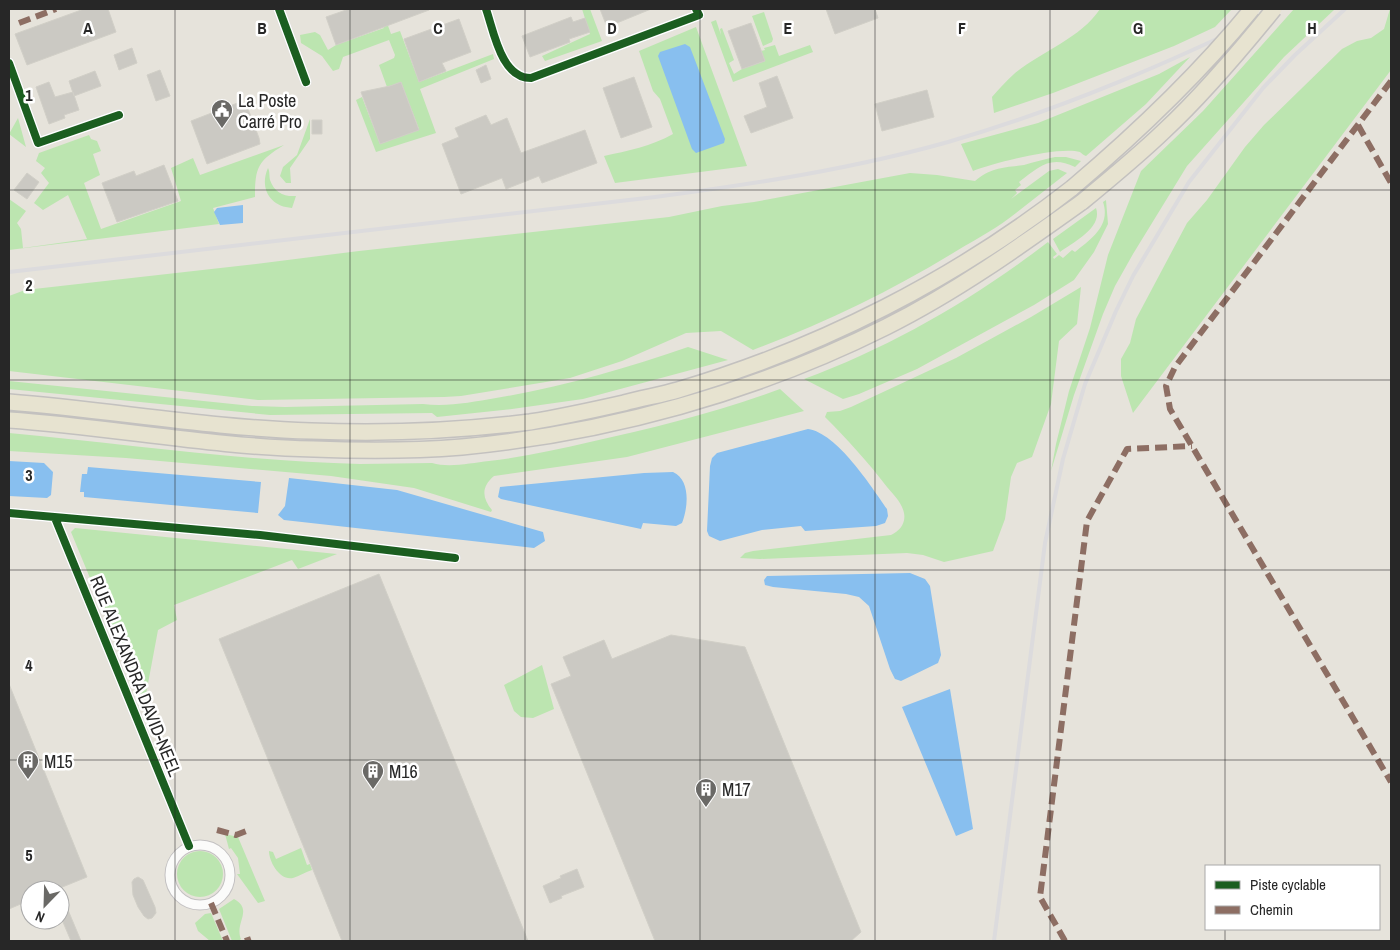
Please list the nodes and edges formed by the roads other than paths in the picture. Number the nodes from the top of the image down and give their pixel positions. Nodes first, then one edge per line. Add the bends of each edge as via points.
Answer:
1 (279, 9) edge
2 (486, 9) edge
3 (696, 9) edge
4 (1252, 9) edge
5 (1274, 9) edge
6 (9, 62) edge
7 (306, 82) dead end
8 (119, 114) dead end
9 (9, 402) edge
10 (9, 420) edge
11 (9, 513) edge
12 (55, 518) junction
13 (455, 558) dead end
14 (189, 846) junction

1 - 7 street
2 - 3 street via 504,61 513,72 524,78 539,76 699,15
4 - 9 highway, bridge via 1182,88 1114,153 1014,230 959,266 878,311 812,341 678,390 533,421 391,432 233,426
5 - 10 highway, bridge via 1165,130 1127,165 1082,202 996,262 886,327 817,359 686,405 605,426 536,438 460,447 393,450 321,450 232,444
6 - 8 street via 38,143
11 - 12 street
12 - 13 street via 260,535
12 - 14 street, RUE ALEXANDRA DAVID-NEEL
14 - 14 street via 178,854 170,867 175,892 185,901 198,905 211,903 223,896 230,884 231,870 226,858 214,847 203,844

